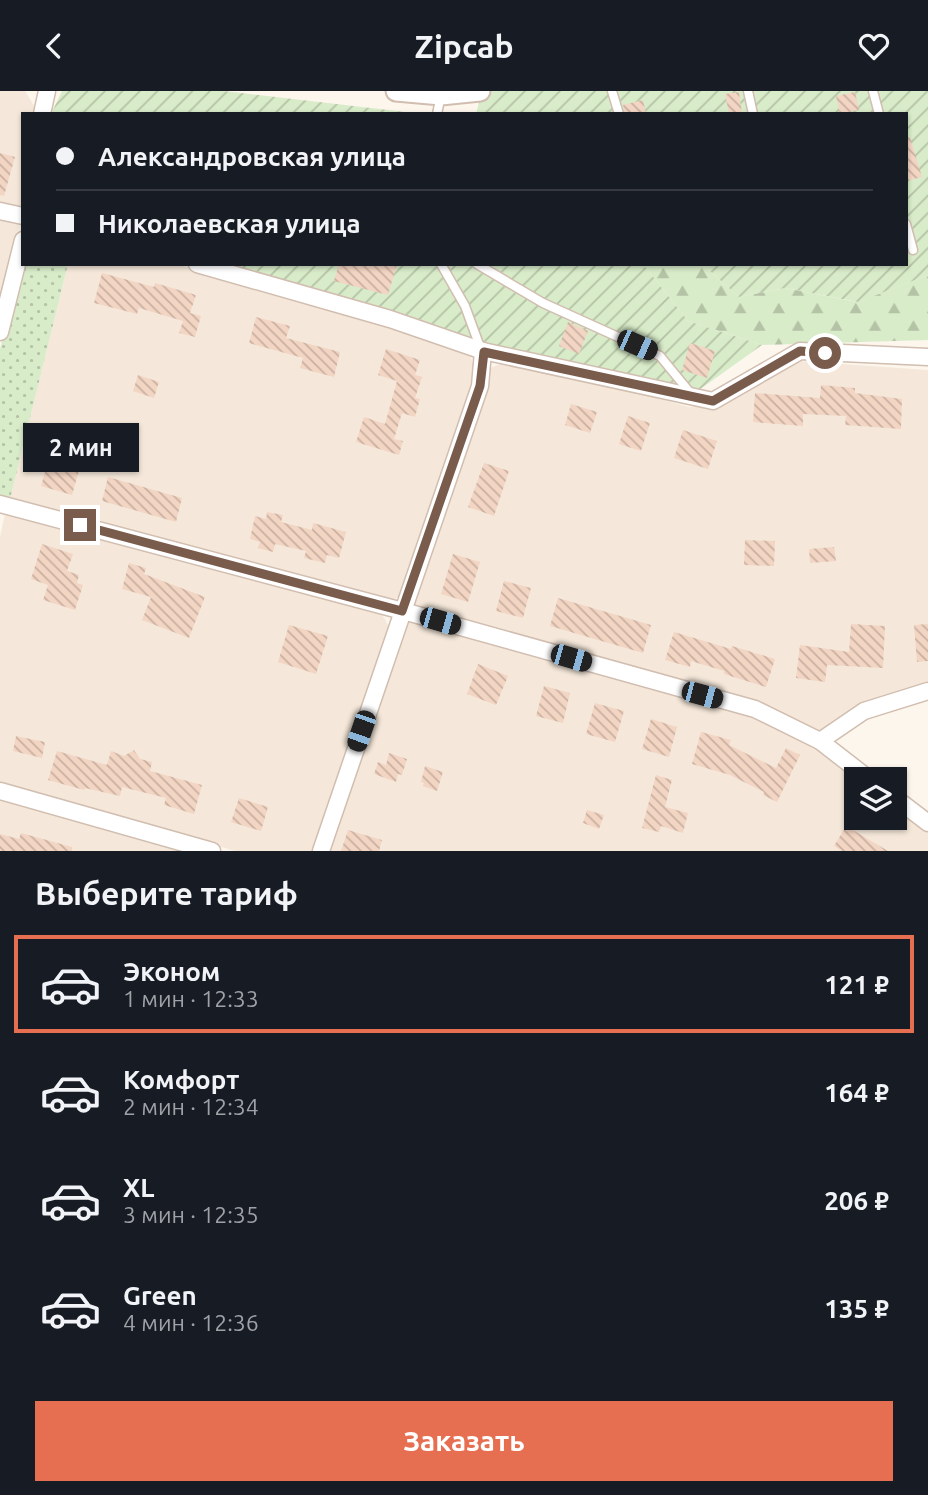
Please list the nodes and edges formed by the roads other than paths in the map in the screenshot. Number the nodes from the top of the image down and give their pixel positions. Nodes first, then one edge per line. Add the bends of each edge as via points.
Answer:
1 (47, 91) edge
2 (396, 91) edge
3 (480, 91) edge
4 (612, 91) edge
5 (748, 91) edge
6 (873, 91) edge
7 (439, 104) edge
8 (42, 112) edge
9 (618, 112) edge
10 (753, 112) edge
11 (878, 112) edge
12 (0, 211) edge
13 (21, 216) edge
14 (908, 231) edge
15 (21, 248) edge
16 (913, 250) dead end
17 (204, 266) edge
18 (442, 266) edge
19 (480, 266) edge
20 (0, 332) edge
21 (484, 352) junction
22 (928, 357) edge
23 (723, 395) junction
24 (0, 503) edge
25 (402, 611) junction
26 (928, 691) edge
27 (820, 741) junction
28 (854, 767) edge
29 (0, 791) edge
30 (907, 807) edge
31 (928, 823) edge
32 (212, 851) edge
33 (321, 851) edge

1 - 8 street
2 - 7 street
3 - 7 street
4 - 9 lane
5 - 10 lane
6 - 11 lane
12 - 13 street
14 - 16 lane
15 - 20 street
17 - 21 street via 390,319
18 - 21 lane
19 - 23 lane via 543,303 660,356 692,395
21 - 23 street via 713,401
21 - 25 street via 480,386
22 - 23 street via 800,351
24 - 25 street
25 - 27 street via 755,709
25 - 33 street
26 - 27 street via 863,711
27 - 28 street
29 - 32 street
30 - 31 street

